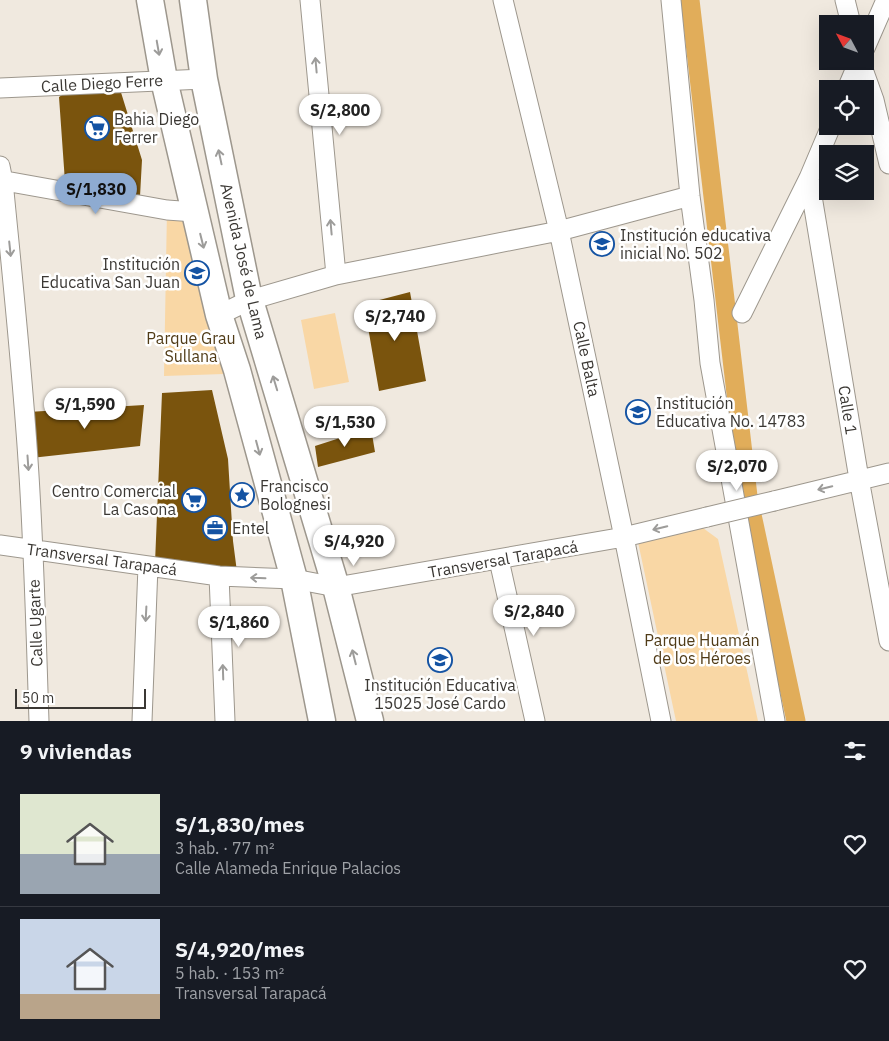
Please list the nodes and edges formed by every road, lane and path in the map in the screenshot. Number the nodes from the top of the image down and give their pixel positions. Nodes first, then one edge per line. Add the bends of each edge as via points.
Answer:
1 (150, 0) edge
2 (193, 0) edge
3 (310, 0) edge
4 (503, 0) edge
5 (672, 0) edge
6 (845, 0) edge
7 (886, 0) edge
8 (849, 15) edge
9 (874, 27) edge
10 (864, 70) edge
11 (204, 79) junction
12 (164, 80) junction
13 (0, 88) edge
14 (881, 99) edge
15 (827, 135) edge
16 (889, 164) edge
17 (1, 176) edge
18 (809, 178) junction
19 (690, 196) junction
20 (195, 212) junction
21 (560, 231) junction
22 (336, 275) junction
23 (250, 300) junction
24 (742, 313) dead end
25 (219, 315) junction
26 (889, 473) edge
27 (859, 479) junction
28 (624, 537) junction
29 (0, 545) edge
30 (33, 549) junction
31 (499, 560) junction
32 (148, 566) junction
33 (219, 576) junction
34 (294, 579) junction
35 (336, 587) junction
36 (889, 641) edge
37 (39, 721) edge
38 (142, 721) edge
39 (225, 721) edge
40 (322, 721) edge
41 (370, 721) edge
42 (535, 721) edge
43 (660, 721) edge
44 (775, 721) edge

1 -> 12 main road, Avenida José de Lama
2 - 11 main road, Avenida José de Lama
22 -> 3 street
4 - 21 street, Calle Balta
5 - 19 street
6 - 8 street
7 - 9 street
10 - 14 street
11 - 12 street, Calle Diego Ferre
23 -> 11 main road, Avenida José de Lama
12 - 13 street, Calle Diego Ferre
12 - 20 main road, Avenida José de Lama
14 - 16 street
15 - 18 street
17 - 20 street via 167,210
17 -> 30 street, Calle Ugarte via 20,355
18 - 24 street
18 - 27 street, Calle 1
19 - 21 street
19 - 44 street via 710,363
20 -> 25 main road, Avenida José de Lama
21 - 22 street
21 - 28 street, Calle Balta
22 - 23 street
23 - 25 street
35 -> 23 main road, Avenida José de Lama
25 -> 34 main road, Avenida José de Lama
26 - 27 street, Transversal Tarapacá
27 -> 28 street, Transversal Tarapacá, bridge
27 - 36 street, Calle 1
28 - 31 street, Transversal Tarapacá
28 - 43 street, Calle Balta
29 - 30 street, Transversal Tarapacá
30 - 32 street, Transversal Tarapacá
30 - 37 street, Calle Ugarte
31 - 35 street, Transversal Tarapacá
31 - 42 street
32 - 33 street, Transversal Tarapacá
32 -> 38 street
34 -> 33 street, Transversal Tarapacá
39 -> 33 street
34 - 35 street, Transversal Tarapacá
34 - 40 main road, Avenida José de Lama
41 -> 35 main road, Avenida José de Lama

